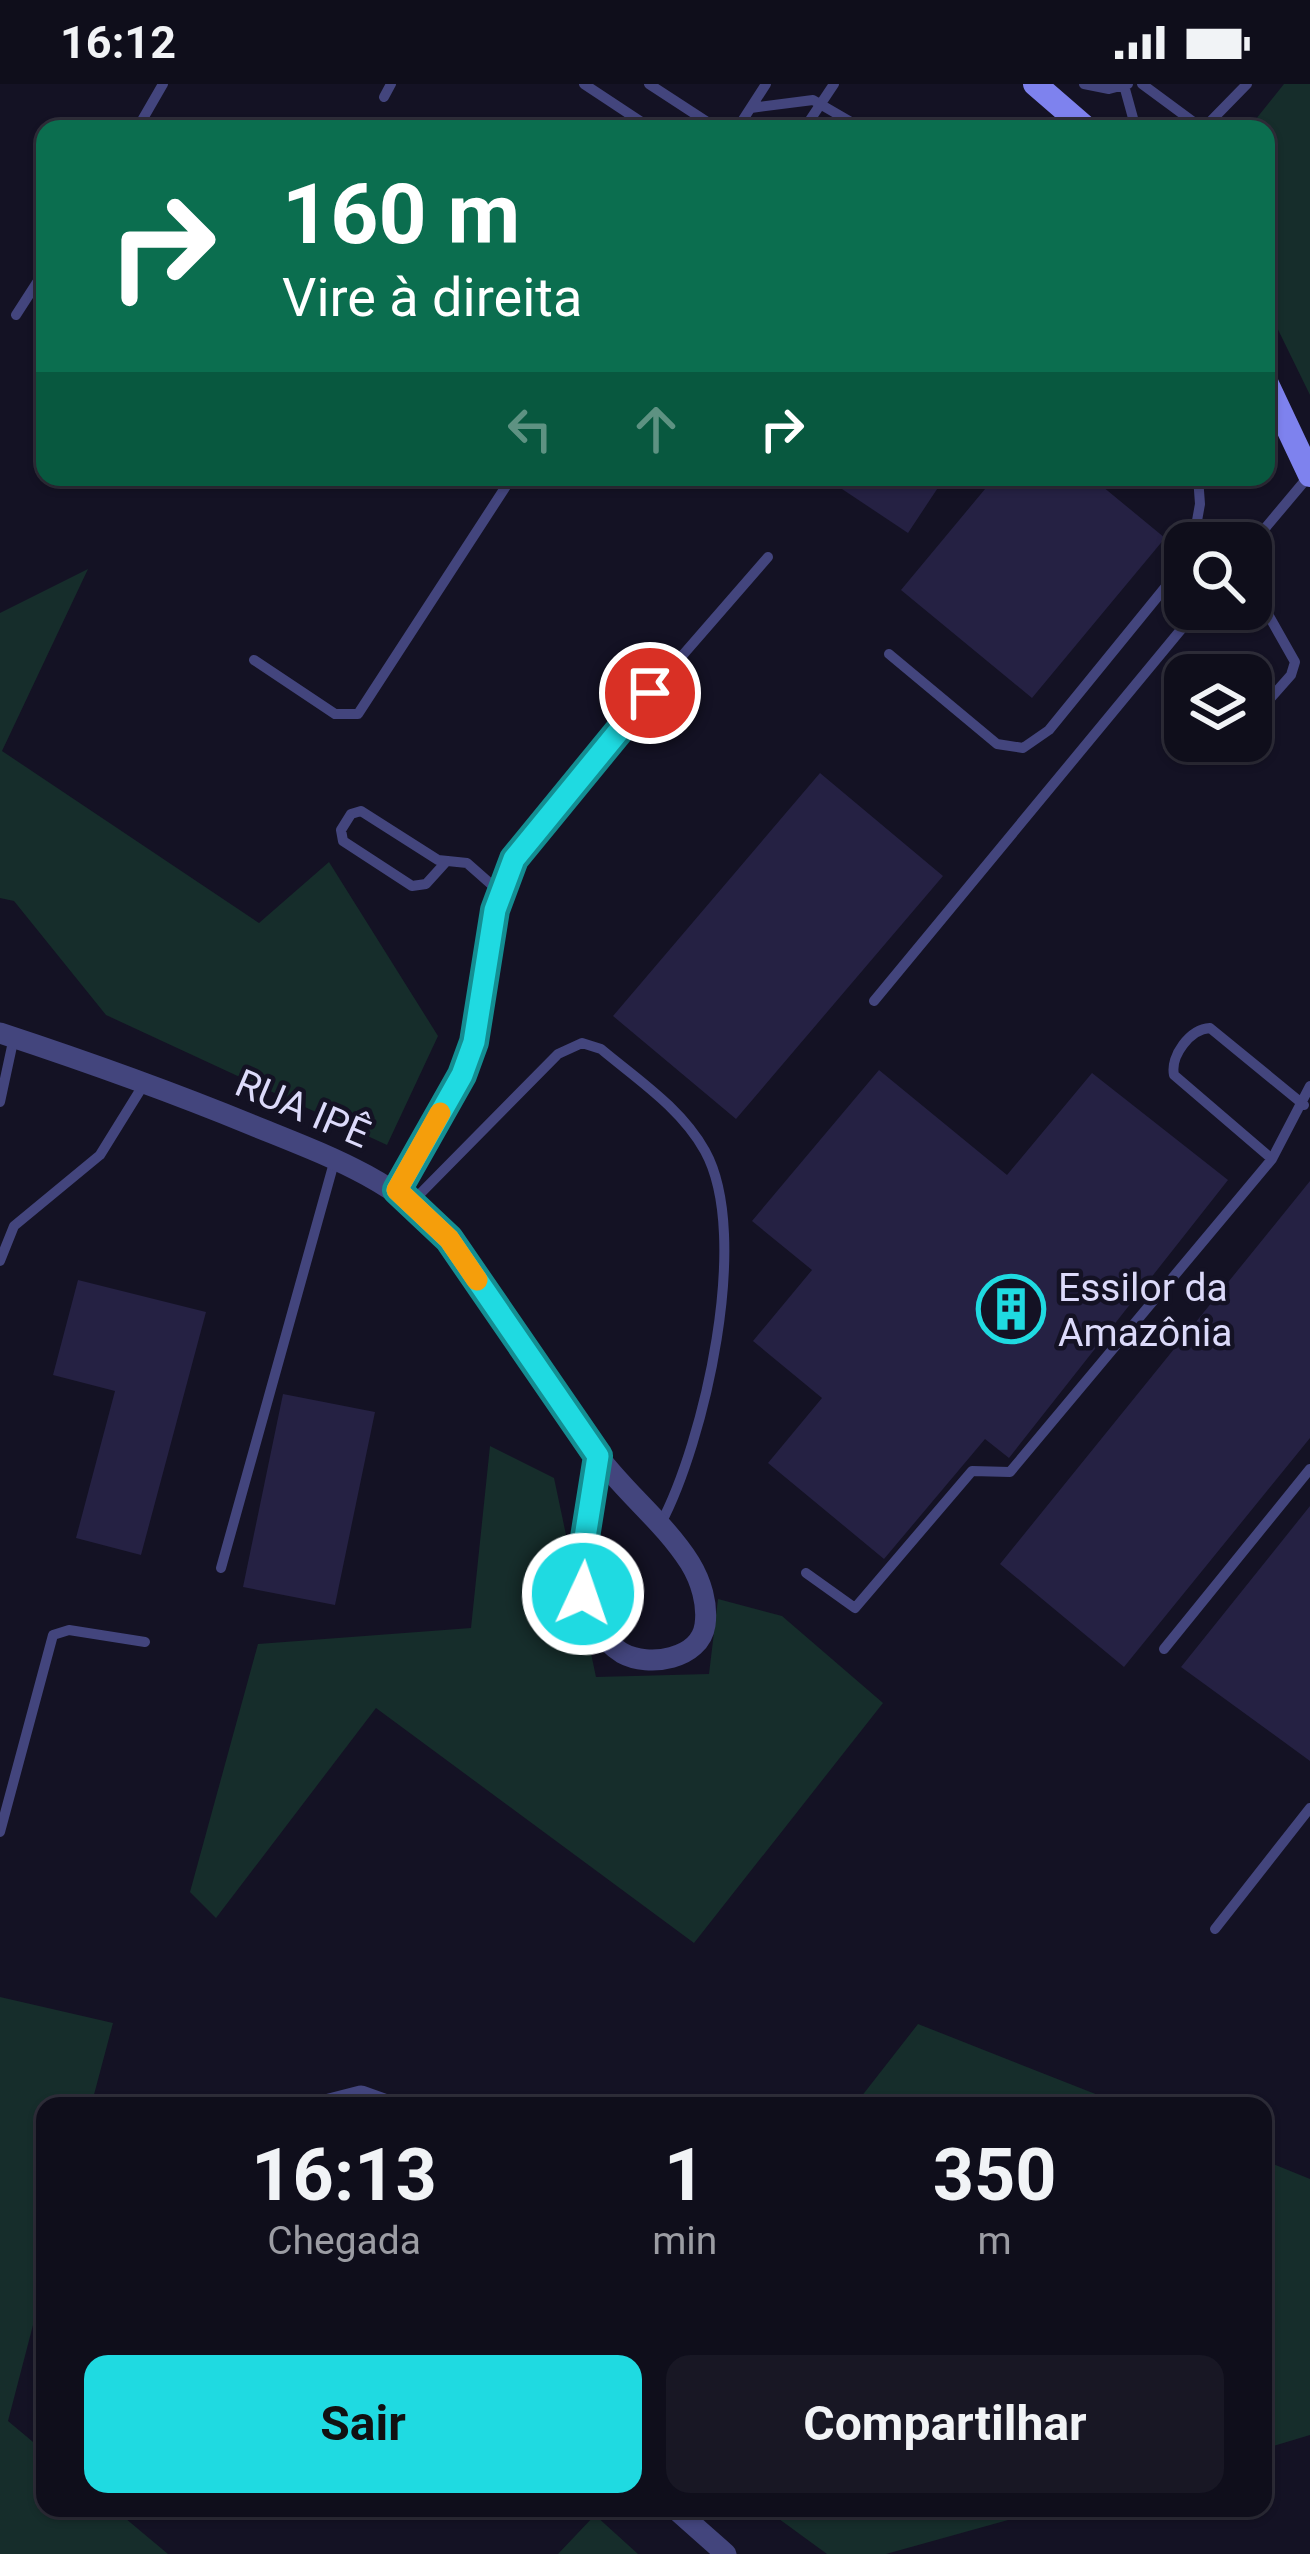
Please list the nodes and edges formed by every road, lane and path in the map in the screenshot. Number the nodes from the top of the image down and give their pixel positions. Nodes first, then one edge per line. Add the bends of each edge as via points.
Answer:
1 (164, 84) edge
2 (392, 84) edge
3 (584, 84) edge
4 (649, 84) edge
5 (766, 84) edge
6 (834, 84) edge
7 (1034, 84) edge
8 (1084, 84) edge
9 (1142, 84) edge
10 (1246, 84) edge
11 (1127, 87) edge
12 (383, 97) dead end
13 (822, 102) junction
14 (751, 107) junction
15 (142, 120) edge
16 (638, 120) edge
17 (704, 120) edge
18 (743, 120) edge
19 (810, 120) edge
20 (849, 120) edge
21 (1076, 120) edge
22 (1134, 120) edge
23 (1191, 120) edge
24 (1212, 120) edge
25 (36, 284) edge
26 (16, 315) dead end
27 (1275, 401) edge
28 (1310, 474) edge
29 (506, 486) edge
30 (1199, 486) edge
31 (1197, 522) edge
32 (1270, 522) edge
33 (768, 557) dead end
34 (1164, 589) edge
35 (1272, 623) edge
36 (1181, 630) edge
37 (889, 654) dead end
38 (254, 660) dead end
39 (1272, 698) edge
40 (445, 863) junction
41 (501, 893) junction
42 (874, 1001) dead end
43 (7, 1035) edge
44 (146, 1082) junction
45 (1310, 1086) edge
46 (0, 1102) edge
47 (1304, 1105) junction
48 (335, 1159) junction
49 (1272, 1159) junction
50 (405, 1196) junction
51 (0, 1261) edge
52 (598, 1456) junction
53 (1310, 1469) edge
54 (660, 1525) junction
55 (220, 1568) dead end
56 (806, 1573) dead end
57 (145, 1642) dead end
58 (1164, 1649) dead end
59 (1310, 1808) edge
60 (0, 1832) edge
61 (1215, 1929) dead end
62 (684, 2517) edge
63 (726, 2554) edge

1 - 15 lane
2 - 12 lane
3 - 16 lane
4 - 17 lane
5 - 14 lane
6 - 13 lane
7 - 21 street
8 - 11 lane
9 - 23 lane
10 - 24 lane
11 - 22 lane
13 - 14 lane
13 - 19 lane
13 - 20 lane
14 - 18 lane
25 - 26 lane
27 - 28 street
28 - 32 lane
29 - 38 lane via 358,714 335,714
30 - 31 lane
33 - 41 lane via 561,795 514,859
34 - 37 lane via 1049,730 1023,748 997,744
35 - 39 lane via 1294,662
36 - 42 lane
40 - 40 lane via 426,884 412,886 343,841 341,830 361,811
40 - 41 lane via 463,861
41 - 50 lane via 468,1058
43 - 44 street, RUA IPÊ
43 - 46 lane
44 - 48 street, RUA IPÊ
44 - 51 lane via 100,1155 14,1226
45 - 47 lane
47 - 49 lane
47 - 49 lane via 1210,1028 1196,1031 1175,1056 1174,1075
48 - 50 street, RUA IPÊ
48 - 55 lane
49 - 56 lane via 1010,1472 972,1471 854,1608
50 - 52 street, RUA IPÊ via 449,1239
50 - 54 lane via 559,1054 582,1043 601,1049 693,1130 720,1191 723,1279 686,1476
52 - 54 street, RUA IPÊ
52 - 54 street, RUA IPÊ via 583,1594 608,1642 646,1660 691,1648 705,1631 698,1580
53 - 58 lane
57 - 60 lane via 69,1630 52,1635
59 - 61 lane
62 - 63 street

